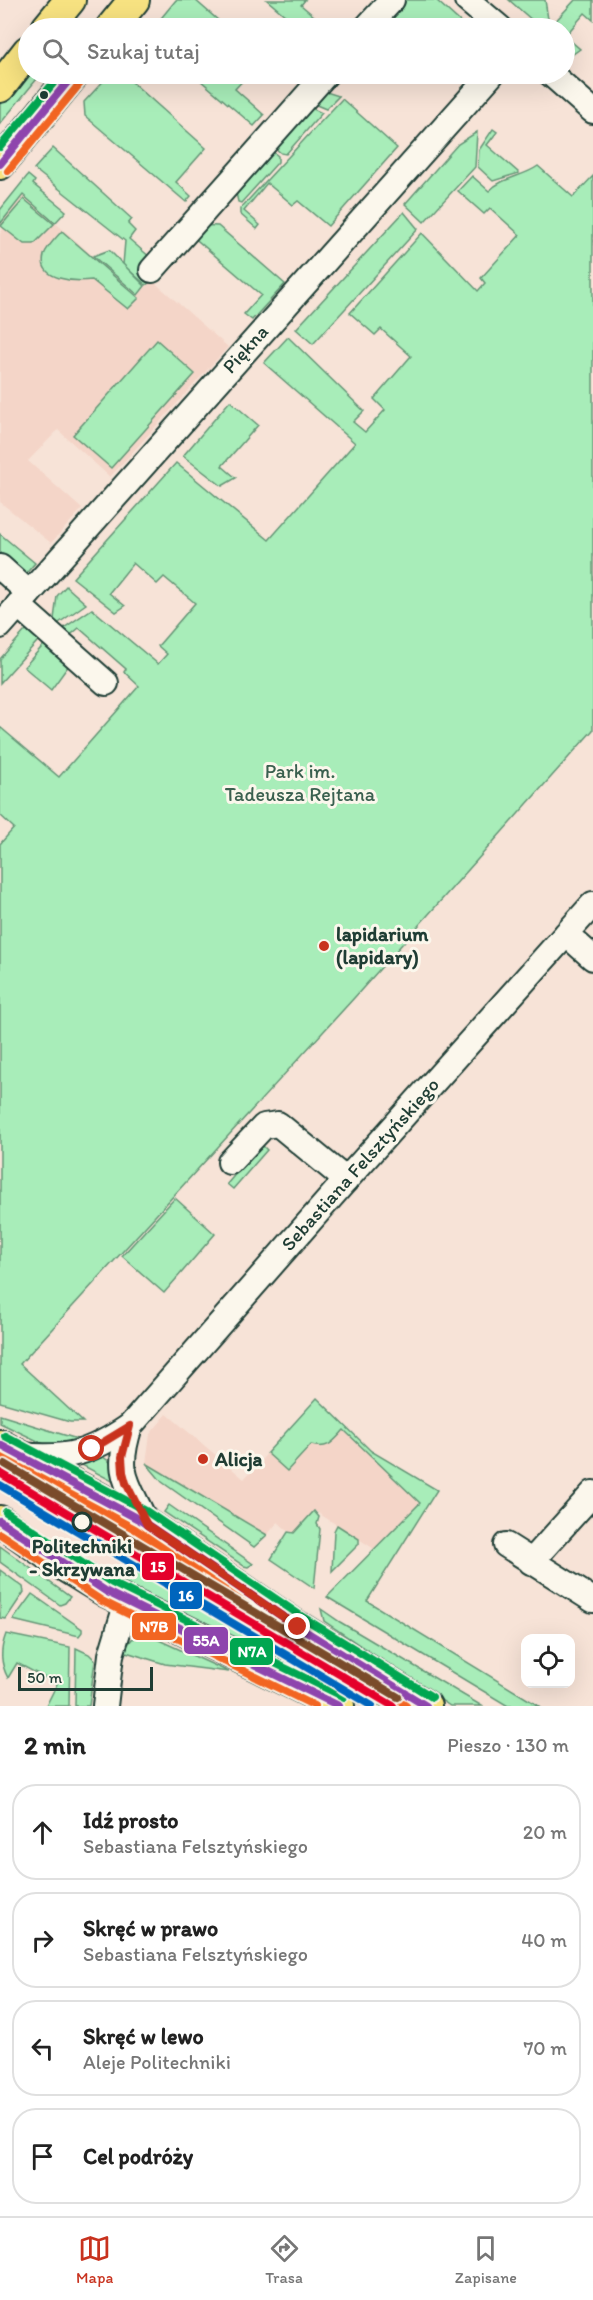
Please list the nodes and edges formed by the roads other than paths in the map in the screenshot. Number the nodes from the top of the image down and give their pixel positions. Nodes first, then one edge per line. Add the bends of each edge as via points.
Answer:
1 (70, 0) edge
2 (134, 0) edge
3 (392, 0) edge
4 (467, 0) edge
5 (55, 18) edge
6 (119, 18) edge
7 (375, 18) edge
8 (488, 18) edge
9 (18, 64) edge
10 (66, 84) edge
11 (317, 84) edge
12 (483, 84) edge
13 (562, 84) edge
14 (0, 87) edge
15 (593, 111) edge
16 (0, 164) edge
17 (152, 270) dead end
18 (0, 567) edge
19 (23, 599) junction
20 (0, 626) edge
21 (106, 683) dead end
22 (593, 904) edge
23 (566, 934) junction
24 (593, 958) edge
25 (230, 1162) dead end
26 (346, 1180) junction
27 (130, 1426) junction
28 (10, 1450) edge
29 (593, 1493) edge
30 (0, 1521) edge
31 (147, 1525) junction
32 (507, 1545) dead end
33 (531, 1562) junction
34 (593, 1599) edge
35 (127, 1602) junction
36 (105, 1706) edge
37 (339, 1706) edge
38 (426, 1706) edge

1 - 5 main road
2 - 6 main road
3 - 7 street
4 - 8 street
9 - 14 main road
10 - 16 main road
11 - 17 street
12 - 19 street, Piękna
13 - 15 street
18 - 19 street
19 - 20 street, Piękna
19 - 21 street
22 - 23 street, Sebastiana Felsztyńskiego
23 - 24 street
23 - 26 street, Sebastiana Felsztyńskiego
25 - 26 street via 264,1126 278,1124
26 - 27 street, Sebastiana Felsztyńskiego
27 - 28 street, Sebastiana Felsztyńskiego via 83,1453 40,1457
27 - 31 street, Sebastiana Felsztyńskiego via 122,1457 123,1472
28 - 31 main road
29 - 33 street
30 - 35 main road via 60,1563
31 - 38 main road via 298,1627
32 - 33 street
33 - 34 street
35 - 36 street via 111,1655
35 - 37 main road

